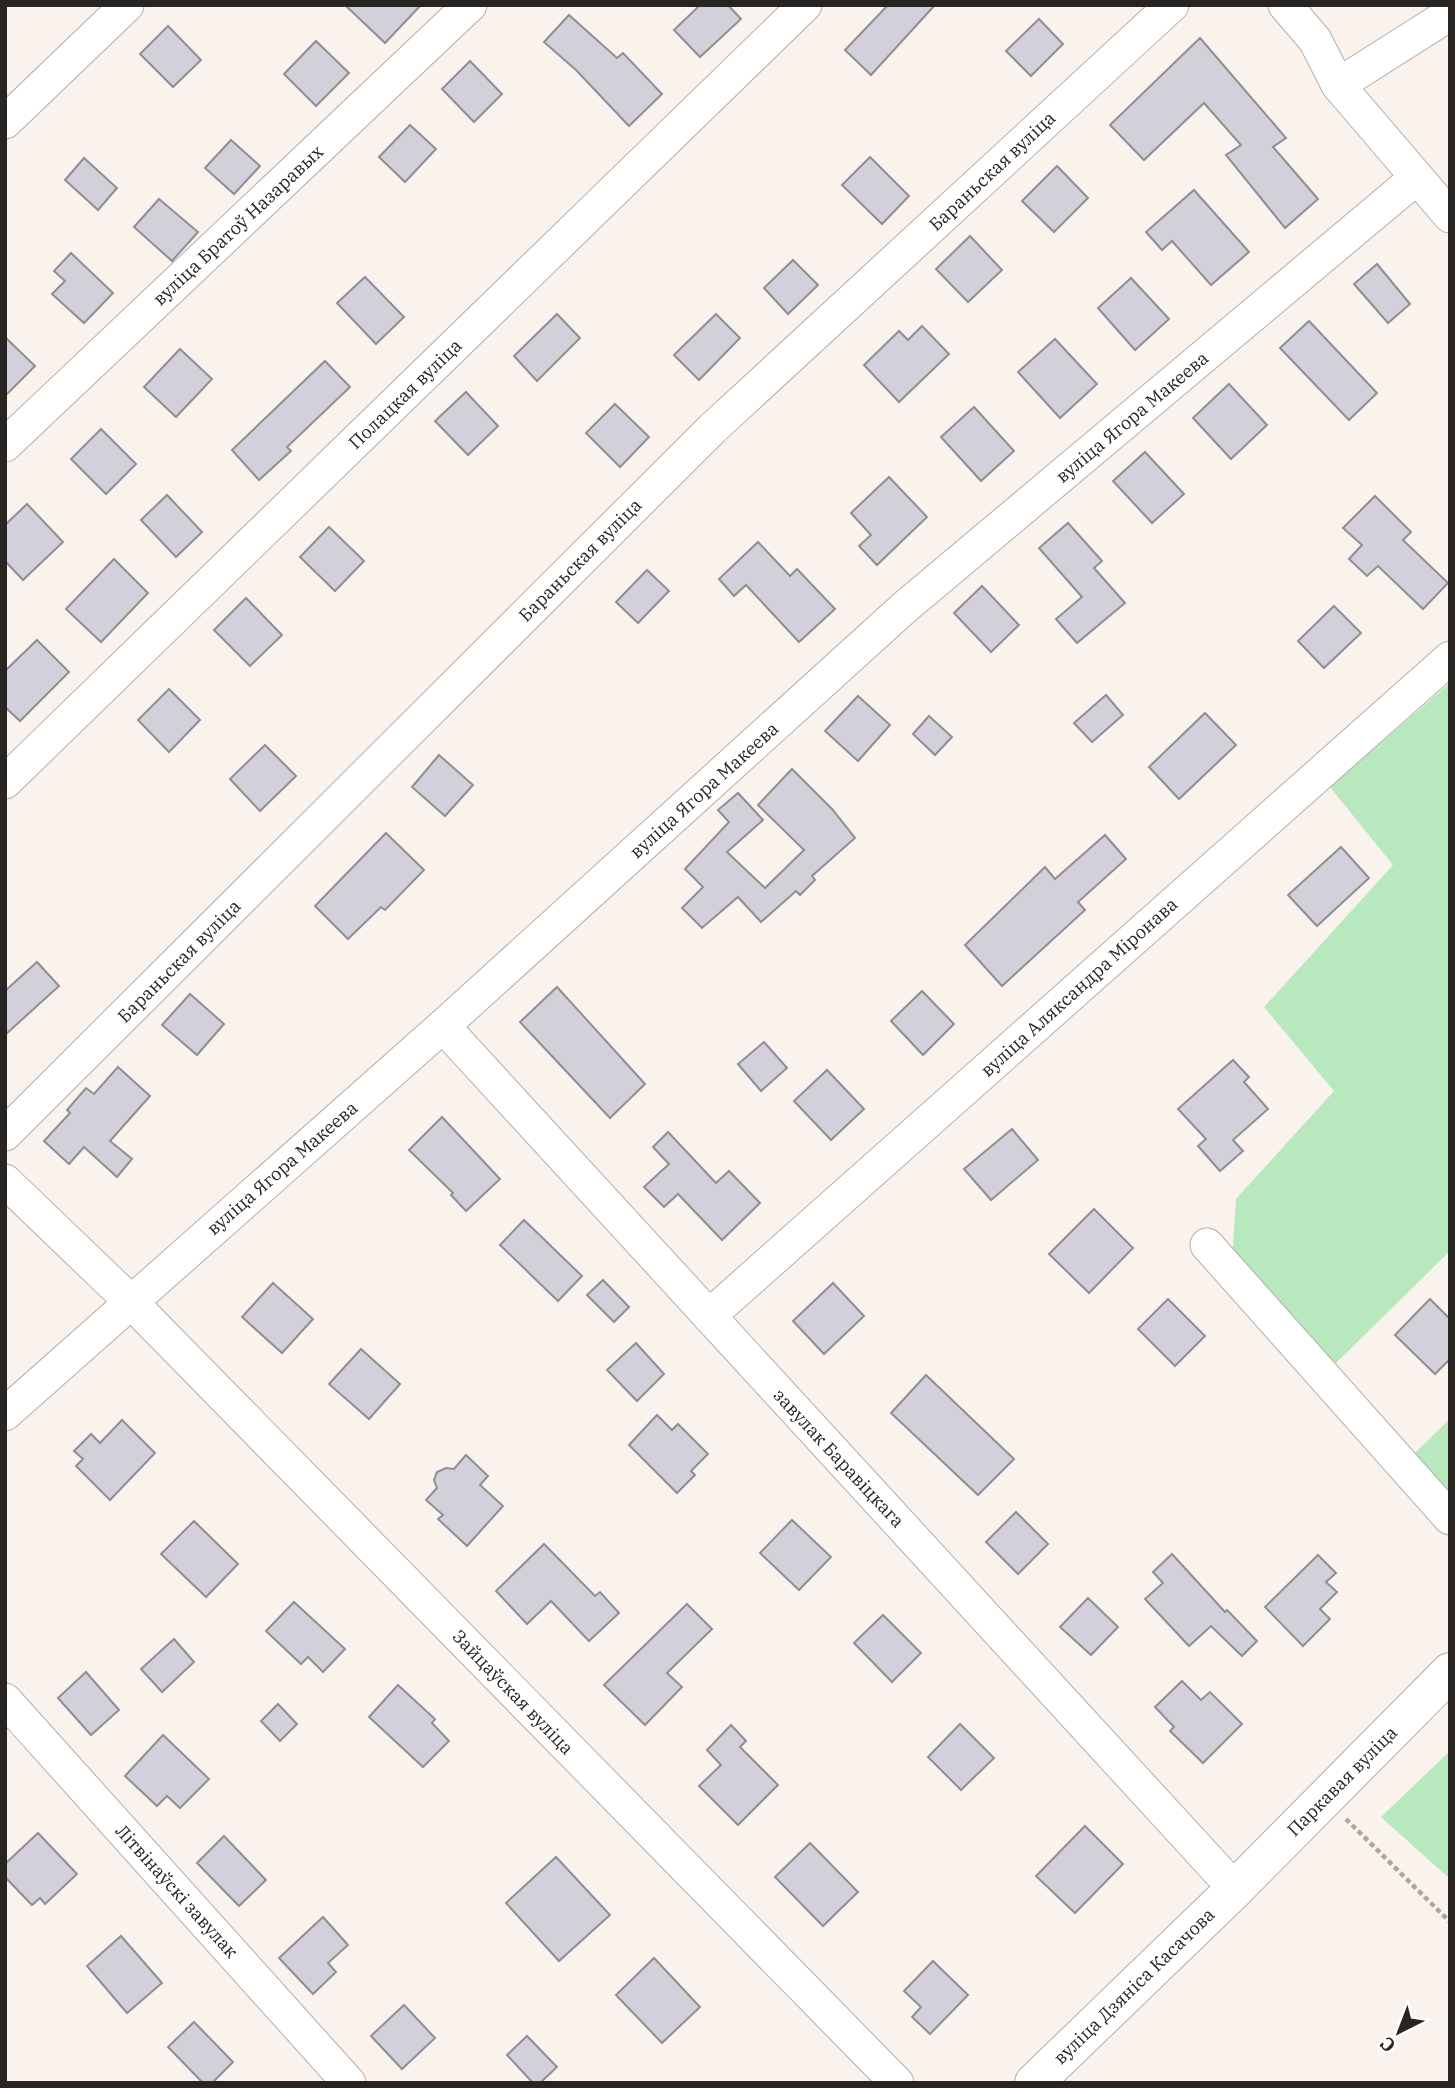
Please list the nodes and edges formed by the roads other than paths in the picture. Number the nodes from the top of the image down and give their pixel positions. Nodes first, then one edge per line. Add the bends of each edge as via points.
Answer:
1 (127, 5) edge
2 (470, 5) edge
3 (805, 5) edge
4 (1172, 5) edge
5 (1285, 5) edge
6 (1450, 14) edge
7 (1338, 85) junction
8 (5, 122) edge
9 (1415, 178) junction
10 (1450, 216) edge
11 (5, 445) edge
12 (1450, 658) edge
13 (5, 782) edge
14 (443, 1026) junction
15 (5, 1135) edge
16 (5, 1181) edge
17 (1207, 1245) dead end
18 (130, 1301) junction
19 (709, 1315) junction
20 (5, 1414) edge
21 (1450, 1518) edge
22 (1450, 1672) edge
23 (5, 1700) edge
24 (1235, 1889) junction
25 (349, 2083) edge
26 (897, 2083) edge
27 (1034, 2083) edge

1 - 8 street
2 - 11 street, вуліца Братоў Назаравых
3 - 13 street, Полацкая вуліца
4 - 15 street, Бараньская вуліца via 712,429
5 - 7 street via 1315,40
6 - 7 street
7 - 9 street
9 - 10 street
9 - 14 street, вуліца Ягора Макеева via 905,607
12 - 19 street, вуліца Аляксандра Міронава
14 - 18 street, вуліца Ягора Макеева
14 - 19 street, завулак Баравіцкага
16 - 18 street
17 - 21 street
18 - 20 street, вуліца Ягора Макеева
18 - 26 street, Зайцаўская вуліца
19 - 24 street, завулак Баравіцкага
22 - 24 street, Паркавая вуліца
23 - 25 street, Літвінаўскі завулак
24 - 27 street, вуліца Дзяніса Касачова

